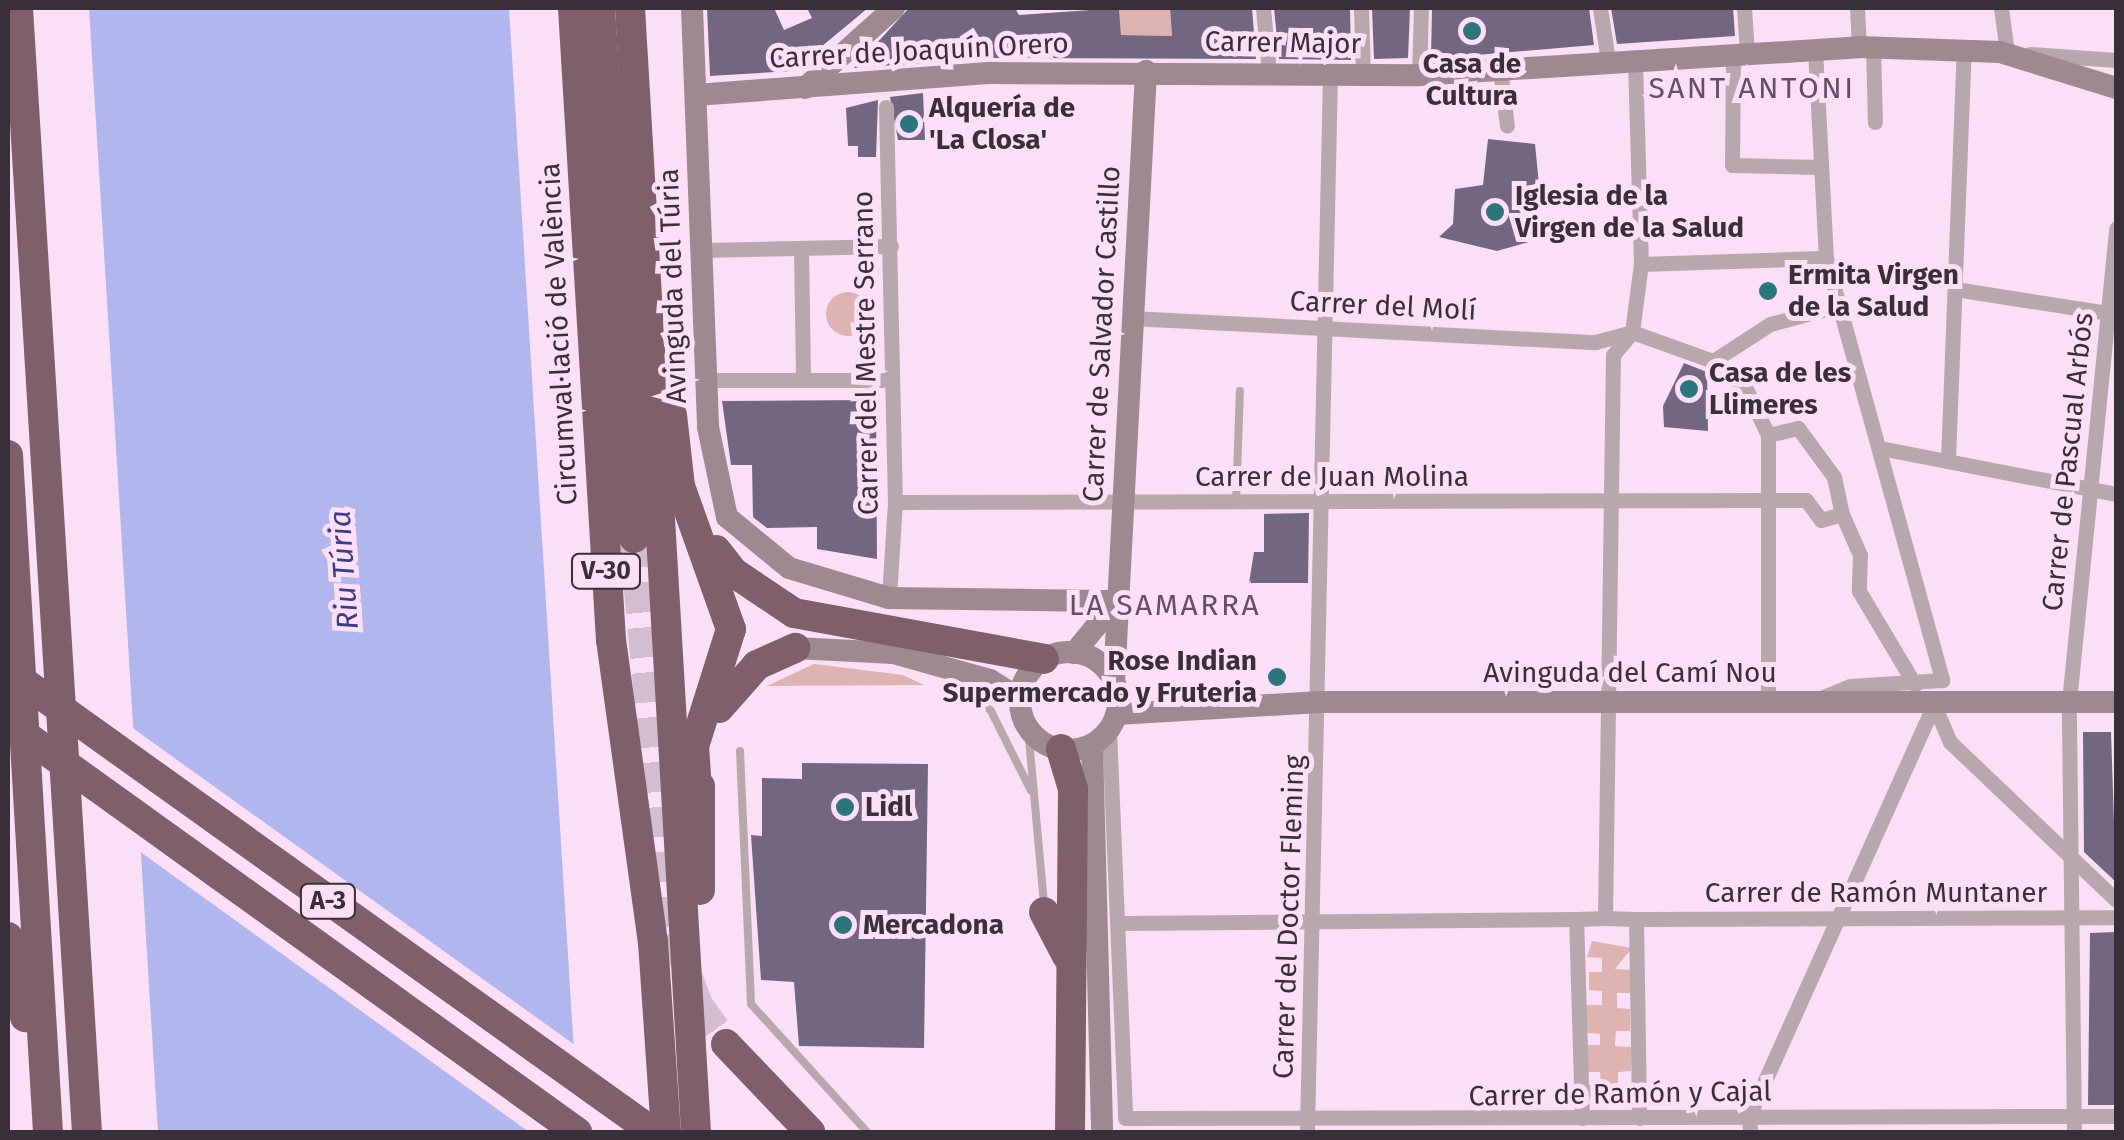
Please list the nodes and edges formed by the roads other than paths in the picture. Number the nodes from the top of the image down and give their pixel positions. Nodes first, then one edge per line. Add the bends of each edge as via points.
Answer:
1 (18, 8) edge
2 (573, 8) edge
3 (600, 8) edge
4 (630, 8) edge
5 (692, 8) edge
6 (894, 8) edge
7 (1263, 8) edge
8 (1361, 8) edge
9 (1420, 8) edge
10 (1600, 8) edge
11 (1744, 8) edge
12 (1857, 8) edge
13 (2001, 8) edge
14 (1866, 47) junction
15 (1814, 50) junction
16 (1964, 50) junction
17 (2000, 52) junction
18 (1740, 53) junction
19 (1608, 60) junction
20 (1636, 60) junction
21 (2116, 60) edge
22 (1500, 69) junction
23 (1146, 71) junction
24 (1269, 73) junction
25 (1363, 74) junction
26 (1330, 75) junction
27 (1419, 76) junction
28 (805, 88) junction
29 (2116, 88) edge
30 (696, 95) junction
31 (886, 107) dead end
32 (1875, 122) dead end
33 (1507, 126) dead end
34 (1821, 166) junction
35 (2116, 228) edge
36 (642, 231) junction
37 (892, 246) junction
38 (800, 248) junction
39 (701, 250) junction
40 (1826, 258) junction
41 (1642, 264) junction
42 (1956, 290) junction
43 (1841, 305) junction
44 (2113, 314) edge
45 (1131, 318) junction
46 (1326, 327) junction
47 (1632, 332) junction
48 (1713, 361) junction
49 (706, 380) junction
50 (803, 380) junction
51 (892, 380) junction
52 (1240, 391) dead end
53 (1768, 435) junction
54 (1880, 448) junction
55 (8, 455) edge
56 (1948, 460) junction
57 (2089, 489) junction
58 (9, 490) edge
59 (1768, 494) junction
60 (2116, 494) edge
61 (1612, 498) junction
62 (896, 502) junction
63 (1124, 503) junction
64 (1236, 503) junction
65 (1324, 503) junction
66 (689, 512) junction
67 (1842, 514) junction
68 (634, 538) tunnel mouth
69 (889, 598) junction
70 (1116, 601) junction
71 (18, 622) junction
72 (795, 648) joint
73 (1059, 656) junction
74 (944, 665) junction
75 (8, 671) edge
76 (8, 681) edge
77 (1915, 685) junction
78 (1020, 699) junction
79 (1321, 702) junction
80 (1613, 702) junction
81 (2069, 702) junction
82 (2116, 702) edge
83 (1768, 704) junction
84 (1807, 704) junction
85 (1934, 705) junction
86 (1110, 712) junction
87 (8, 722) edge
88 (1028, 728) junction
89 (1060, 749) junction
90 (740, 751) dead end
91 (1033, 795) junction
92 (698, 804) junction
93 (2072, 859) junction
94 (2116, 900) edge
95 (2116, 917) edge
96 (1605, 918) junction
97 (1836, 918) junction
98 (2072, 918) junction
99 (1576, 919) junction
100 (1636, 919) junction
101 (1041, 920) joint
102 (1316, 922) junction
103 (1123, 923) junction
104 (8, 937) edge
105 (1072, 983) junction
106 (1098, 1042) junction
107 (726, 1044) tunnel mouth
108 (2116, 1116) edge
109 (1582, 1118) junction
110 (1640, 1118) junction
111 (1749, 1124) edge
112 (2074, 1124) edge
113 (1610, 1125) edge
114 (1992, 1125) edge
115 (1903, 1126) edge
116 (1307, 1127) edge
117 (37, 1132) edge
118 (48, 1132) edge
119 (87, 1132) edge
120 (578, 1132) edge
121 (654, 1132) edge
122 (666, 1132) edge
123 (696, 1132) edge
124 (712, 1132) edge
125 (810, 1132) edge
126 (866, 1132) edge
127 (1070, 1132) edge
128 (1091, 1132) edge
129 (1102, 1132) edge

1 - 119 highway
2 - 122 highway, Circumval·lació de València / V-30 via 611,640 653,942
3 - 68 highway
4 - 36 highway, V-30
5 - 30 street, Avinguda del Túria
6 - 28 street
7 - 24 street
8 - 25 street
9 - 27 street
10 - 19 street
11 - 18 street
12 - 14 street
13 - 17 street
14 - 15 street, Carrer Major
14 - 16 street, Carrer Major
14 - 32 street
15 - 18 street, Carrer Major
15 - 34 street
16 - 17 street, Carrer Major
16 - 42 street
17 - 21 street
17 - 29 street, Carrer Major
18 - 20 street, Carrer Major
18 - 34 street via 1732,166
19 - 20 street, Carrer Major
19 - 22 street, Carrer Major
20 - 41 street
22 - 27 street, Carrer Major
22 - 33 street
23 - 24 street, Carrer Major
23 - 28 street, Carrer de Joaquín Orero
23 - 45 street, Carrer de Salvador Castillo
24 - 26 street, Carrer Major
25 - 26 street, Carrer Major
25 - 27 street, Carrer Major
26 - 46 street, Carrer del Doctor Fleming
28 - 30 street, Carrer de Joaquín Orero
30 - 39 street, Avinguda del Túria
31 - 37 street, Carrer del Mestre Serrano
34 - 40 street
35 - 44 street, Carrer de Pascual Arbós
36 - 66 highway via 660,273
36 - 123 highway, V-30
37 - 38 street
37 - 51 street, Carrer del Mestre Serrano
38 - 39 street
38 - 50 street
39 - 49 street, Avinguda del Túria
40 - 41 street
40 - 43 street
41 - 47 street
42 - 44 street
42 - 56 street
43 - 48 street via 1770,324
43 - 54 street
44 - 57 street, Carrer de Pascual Arbós
45 - 46 street, Carrer del Molí
45 - 63 street, Carrer de Salvador Castillo
46 - 47 street, Carrer del Molí via 1595,342
46 - 65 street, Carrer del Doctor Fleming
47 - 48 street
47 - 61 street via 1613,355
48 - 53 street via 1747,391
49 - 50 street
49 - 69 street, Avinguda del Túria via 720,499 757,548 804,575
50 - 51 street
51 - 62 street, Carrer del Mestre Serrano
52 - 64 lane
53 - 59 street
53 - 67 street via 1798,428 1834,477
54 - 56 street
54 - 77 street via 1942,680
55 - 58 highway
56 - 57 street
57 - 60 street
57 - 81 street, Carrer de Pascual Arbós
58 - 71 highway
59 - 61 street, Carrer de Juan Molina
59 - 67 street via 1806,500 1821,520
59 - 83 street
61 - 65 street, Carrer de Juan Molina
61 - 80 street
62 - 63 street, Carrer de Juan Molina
62 - 69 street, Carrer del Mestre Serrano
63 - 64 street, Carrer de Juan Molina
63 - 70 street, Carrer de Salvador Castillo
64 - 65 street, Carrer de Juan Molina
65 - 79 street, Carrer del Doctor Fleming
66 - 73 highway via 733,572 794,613
66 - 92 highway via 731,629 694,746
67 - 77 street via 1860,555 1859,592
69 - 70 street
70 - 73 street
70 - 86 street, Carrer de Salvador Castillo
71 - 76 highway
71 - 118 highway
72 - 74 street via 844,646
72 - 92 highway via 757,665 717,712
73 - 78 street
73 - 86 street
74 - 78 street
74 - 91 lane via 990,711
75 - 121 highway, A-3, bridge
77 - 84 street via 1850,686
78 - 88 street
79 - 80 street, Avinguda del Camí Nou
79 - 86 street, Avinguda del Camí Nou
79 - 102 street, Carrer del Doctor Fleming
80 - 83 street, Avinguda del Camí Nou
80 - 96 street
81 - 82 street, Avinguda del Camí Nou
81 - 85 street, Avinguda del Camí Nou
81 - 93 street, Carrer de Pascual Arbós
83 - 84 street, Avinguda del Camí Nou
84 - 85 street, Avinguda del Camí Nou
85 - 93 street via 1950,742
85 - 97 street
86 - 89 street, Avinguda del Camí Nou
86 - 103 street
86 - 106 street, Carrer de Salvador Castillo
87 - 120 highway, A-3, bridge
88 - 89 street
88 - 91 lane
89 - 105 highway via 1072,789
90 - 126 lane via 752,1004
91 - 101 lane
92 - 124 highway
93 - 94 street
93 - 98 street, Carrer de Pascual Arbós
95 - 98 street, Carrer de Ramón Muntaner
96 - 99 street, Carrer de Ramón Muntaner
96 - 100 street, Carrer de Ramón Muntaner
97 - 98 street, Carrer de Ramón Muntaner
97 - 100 street, Carrer de Ramón Muntaner
97 - 111 street
98 - 112 street, Carrer de Pascual Arbós
99 - 102 street
99 - 109 street
100 - 110 street
101 - 105 highway via 1066,942
102 - 103 street
102 - 116 street, Carrer del Doctor Fleming
103 - 116 street, Carrer de Ramón y Cajal via 1125,1118
104 - 117 highway via 24,993
105 - 127 highway
106 - 128 lane
106 - 129 street, Carrer de Salvador Castillo
107 - 125 highway
108 - 112 street, Carrer de Ramón y Cajal
109 - 113 street, Carrer de Ramón y Cajal
109 - 116 street, Carrer de Ramón y Cajal
110 - 111 street, Carrer de Ramón y Cajal
110 - 113 street, Carrer de Ramón y Cajal
111 - 115 street, Carrer de Ramón y Cajal
112 - 114 street, Carrer de Ramón y Cajal
114 - 115 street, Carrer de Ramón y Cajal

